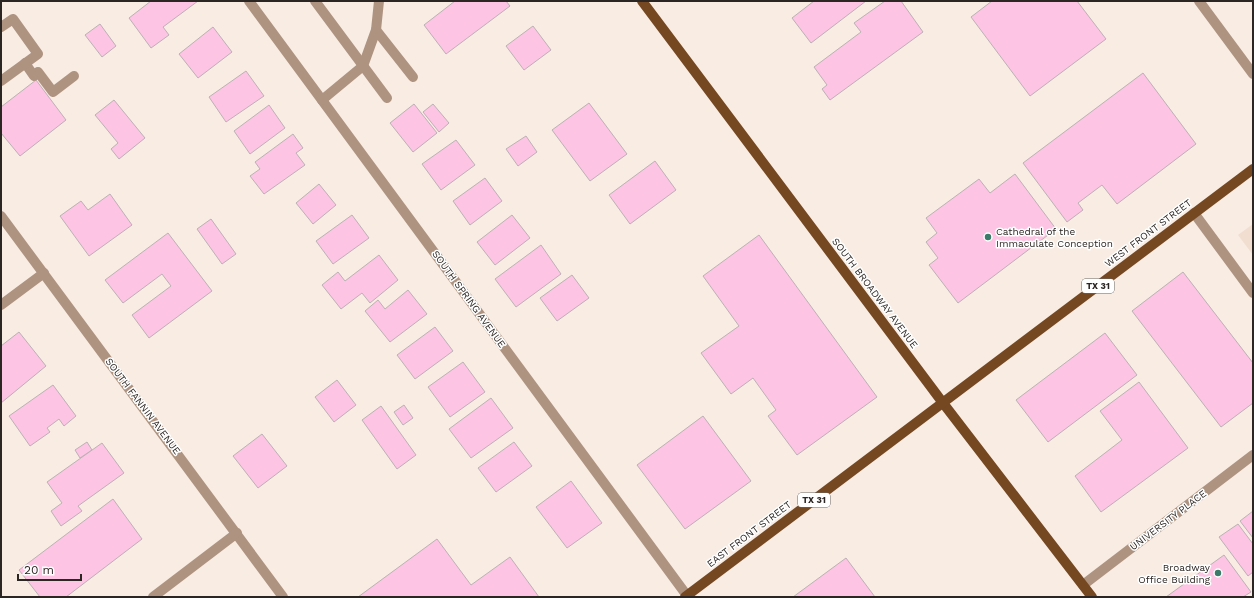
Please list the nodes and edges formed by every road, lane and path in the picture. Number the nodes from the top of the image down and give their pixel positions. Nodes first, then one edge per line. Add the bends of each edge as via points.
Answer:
1 (249, 1) edge
2 (315, 1) edge
3 (380, 1) edge
4 (642, 1) edge
5 (1199, 1) edge
6 (1, 27) edge
7 (376, 30) junction
8 (25, 63) junction
9 (363, 66) junction
10 (1253, 74) edge
11 (74, 76) dead end
12 (413, 78) dead end
13 (1, 81) edge
14 (387, 98) dead end
15 (322, 100) junction
16 (1253, 169) edge
17 (1194, 213) junction
18 (1, 216) edge
19 (44, 273) junction
20 (1253, 292) edge
21 (1, 305) edge
22 (943, 403) junction
23 (1253, 455) edge
24 (237, 533) junction
25 (1083, 585) junction
26 (687, 596) edge
27 (153, 597) edge
28 (283, 597) edge
29 (1092, 597) edge

1 - 15 street, SOUTH SPRING AVENUE
2 - 9 street
3 - 7 street
4 - 22 main road, SOUTH BROADWAY AVENUE
5 - 10 street
6 - 8 street via 13,18 38,54
7 - 9 street
7 - 12 street
8 - 11 street via 34,76 38,72 53,92
8 - 13 street
9 - 14 street
9 - 15 street
15 - 26 street, SOUTH SPRING AVENUE
16 - 17 main road, WEST FRONT STREET / TX 31
17 - 20 street
17 - 22 main road, WEST FRONT STREET / TX 31
18 - 19 street, SOUTH FANNIN AVENUE
19 - 21 street
19 - 24 street, SOUTH FANNIN AVENUE
22 - 25 main road, SOUTH BROADWAY AVENUE
22 - 26 main road, EAST FRONT STREET / TX 31
23 - 25 street, UNIVERSITY PLACE
24 - 27 street
24 - 28 street, SOUTH FANNIN AVENUE
25 - 29 main road, SOUTH BROADWAY AVENUE

